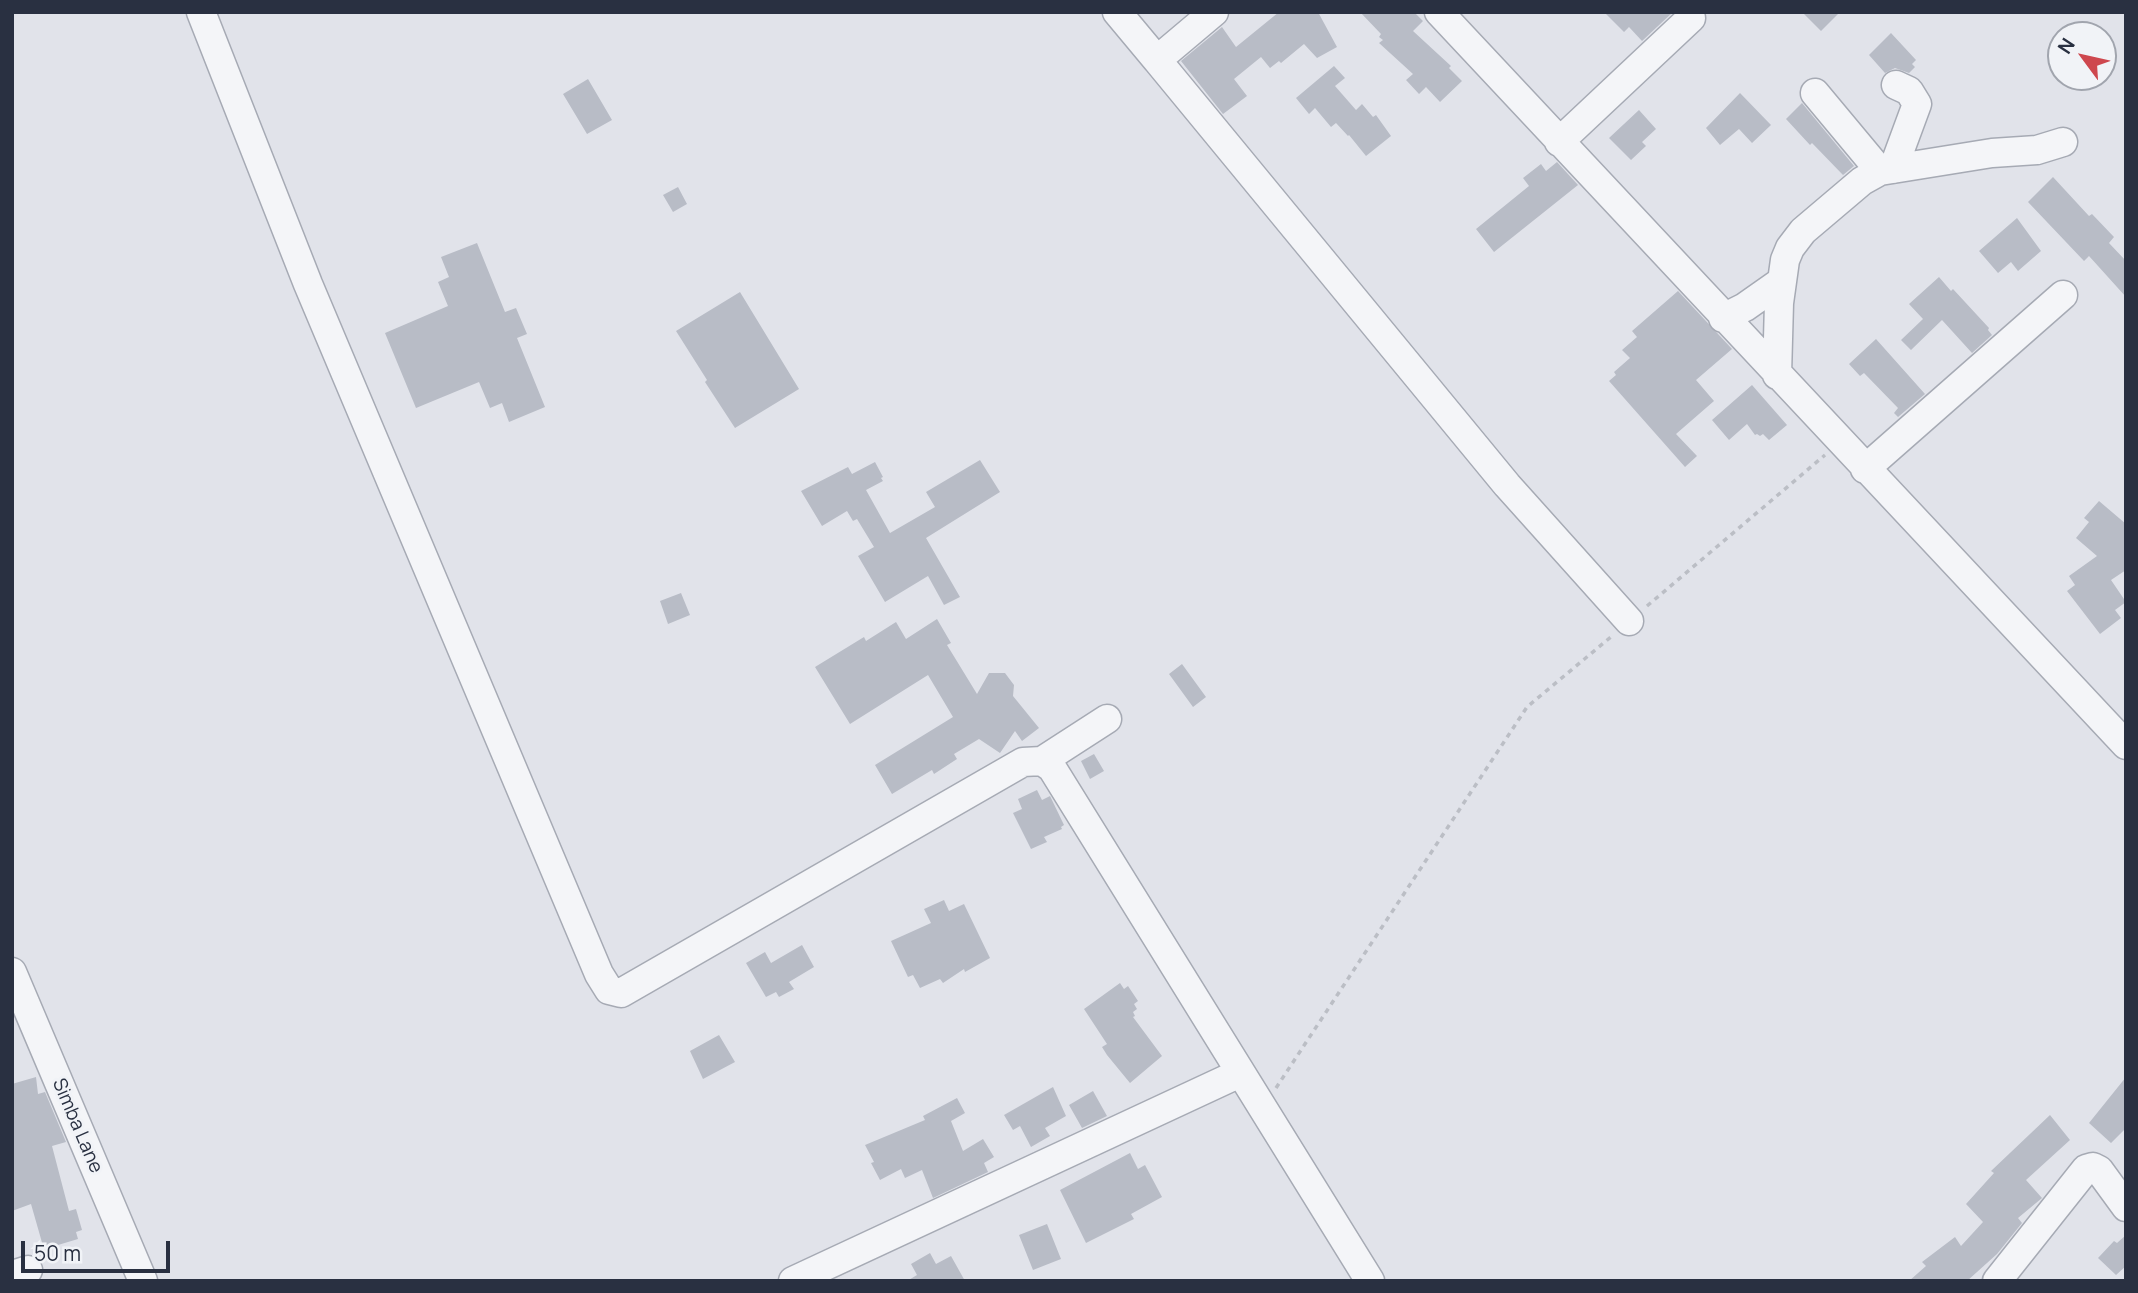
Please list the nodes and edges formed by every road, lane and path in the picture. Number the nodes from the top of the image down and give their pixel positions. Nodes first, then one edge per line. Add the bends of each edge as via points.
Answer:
1 (201, 12) edge
2 (1116, 12) edge
3 (1214, 12) edge
4 (1438, 12) edge
5 (1691, 18) dead end
6 (1157, 60) junction
7 (1896, 85) dead end
8 (1815, 93) dead end
9 (1559, 142) junction
10 (2063, 142) dead end
11 (1886, 170) junction
12 (1782, 281) junction
13 (2063, 295) dead end
14 (1723, 318) junction
15 (1777, 375) junction
16 (1840, 443) junction
17 (1865, 469) junction
18 (1629, 621) junction
19 (1107, 719) dead end
20 (2126, 745) edge
21 (1042, 761) junction
22 (12, 972) edge
23 (24, 1032) edge
24 (1240, 1073) junction
25 (1263, 1108) junction
26 (2126, 1207) edge
27 (143, 1281) edge
28 (793, 1281) edge
29 (1370, 1281) edge
30 (1997, 1281) edge

1 - 21 street via 314,297 609,990 621,993 1023,762
2 - 6 street
3 - 6 street
4 - 9 street
5 - 9 street
6 - 18 street via 1507,485
7 - 11 street via 1909,91 1917,104
8 - 11 street
9 - 14 street
10 - 11 street via 2037,150
11 - 12 street via 1863,181 1802,230 1785,260
12 - 14 street
12 - 15 street
13 - 17 street
14 - 15 street
15 - 16 street
16 - 17 street
16 - 18 path
17 - 20 street
18 - 25 path via 1527,707
19 - 21 street
21 - 24 street via 1052,768
22 - 23 street, Simba Lane
23 - 27 street, Simba Lane
24 - 25 street
24 - 28 street
25 - 29 street
26 - 30 street via 2099,1170 2086,1169

